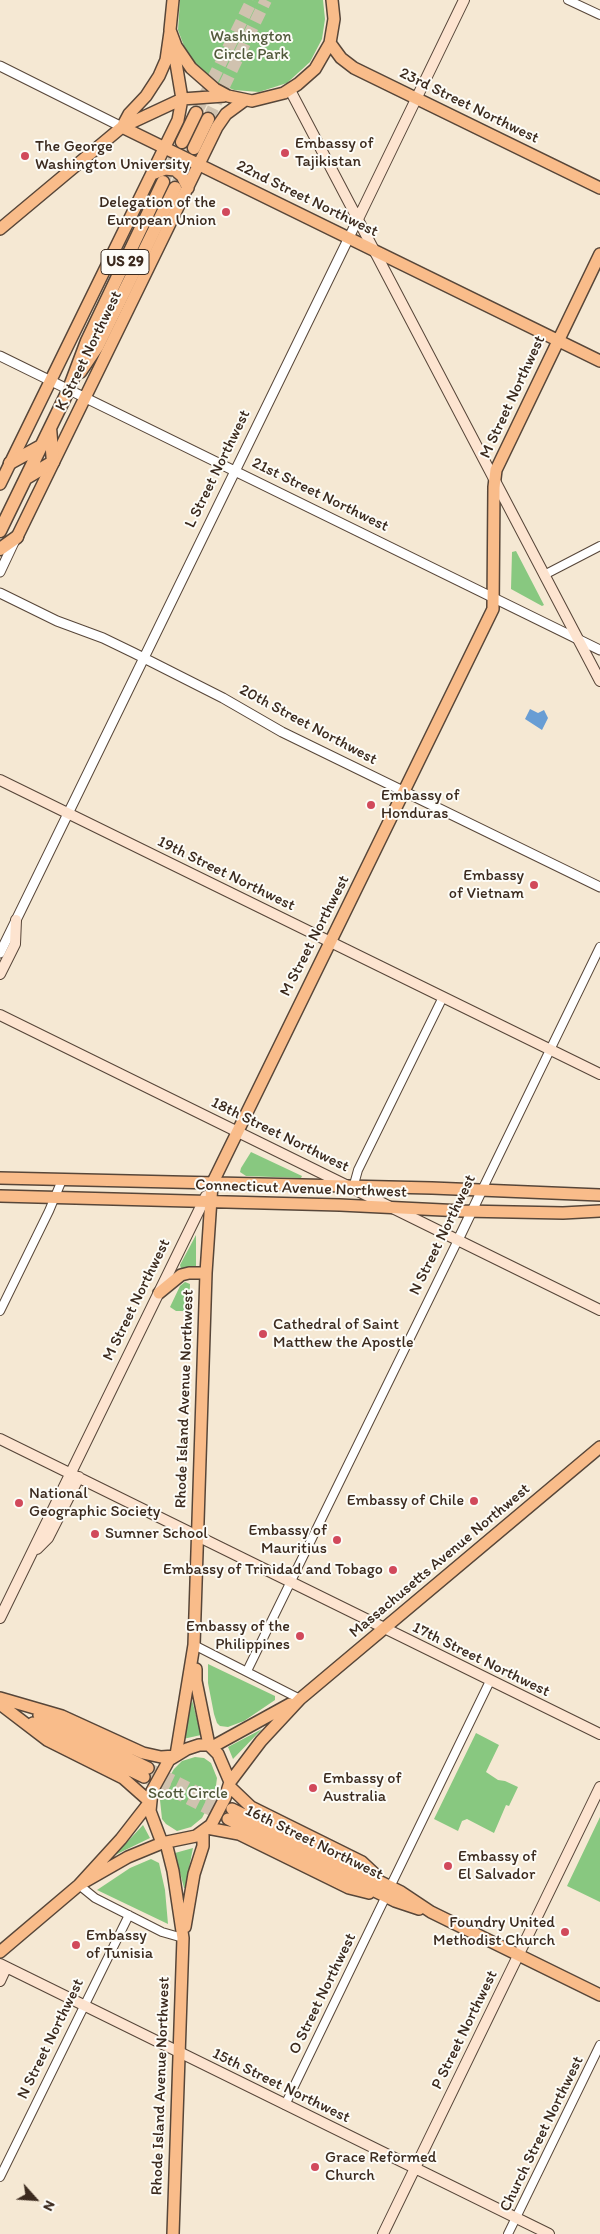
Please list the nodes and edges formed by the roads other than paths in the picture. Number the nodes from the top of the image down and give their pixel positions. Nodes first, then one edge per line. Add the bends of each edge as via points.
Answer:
1 (464, 0) edge
2 (568, 0) edge
3 (172, 2) edge
4 (333, 3) edge
5 (600, 16) edge
6 (170, 30) junction
7 (330, 43) junction
8 (176, 46) junction
9 (0, 66) edge
10 (290, 90) junction
11 (228, 96) junction
12 (417, 98) junction
13 (182, 99) junction
14 (245, 100) junction
15 (196, 113) tunnel mouth
16 (208, 119) tunnel mouth
17 (122, 126) junction
18 (182, 142) tunnel mouth
19 (165, 148) junction
20 (194, 148) tunnel mouth
21 (199, 164) junction
22 (152, 174) junction
23 (163, 182) tunnel mouth
24 (181, 188) junction
25 (600, 188) edge
26 (358, 219) junction
27 (0, 228) edge
28 (349, 238) junction
29 (374, 250) junction
30 (600, 254) edge
31 (558, 340) junction
32 (0, 356) edge
33 (600, 361) edge
34 (51, 380) junction
35 (69, 389) junction
36 (85, 397) junction
37 (50, 428) junction
38 (41, 446) junction
39 (53, 462) junction
40 (10, 463) junction
41 (235, 470) junction
42 (26, 478) junction
43 (495, 480) junction
44 (0, 484) edge
45 (0, 531) edge
46 (17, 537) junction
47 (600, 546) edge
48 (0, 549) edge
49 (0, 572) edge
50 (546, 574) junction
51 (0, 593) edge
52 (494, 598) junction
53 (577, 638) junction
54 (600, 650) edge
55 (143, 658) junction
56 (600, 681) edge
57 (0, 780) edge
58 (405, 791) junction
59 (68, 814) junction
60 (600, 887) edge
61 (16, 920) junction
62 (330, 942) junction
63 (600, 947) edge
64 (0, 952) edge
65 (0, 974) edge
66 (443, 997) junction
67 (0, 1015) edge
68 (550, 1050) junction
69 (600, 1074) edge
70 (238, 1131) junction
71 (0, 1178) edge
72 (62, 1180) junction
73 (212, 1184) junction
74 (353, 1188) junction
75 (482, 1190) junction
76 (600, 1191) edge
77 (579, 1193) junction
78 (600, 1195) edge
79 (0, 1196) edge
80 (55, 1198) junction
81 (206, 1202) junction
82 (394, 1208) junction
83 (472, 1211) junction
84 (600, 1211) edge
85 (563, 1213) junction
86 (600, 1218) edge
87 (458, 1240) junction
88 (206, 1273) junction
89 (159, 1293) junction
90 (600, 1310) edge
91 (0, 1312) edge
92 (0, 1439) edge
93 (600, 1447) edge
94 (75, 1475) junction
95 (197, 1535) junction
96 (291, 1582) junction
97 (0, 1618) edge
98 (384, 1628) junction
99 (194, 1644) junction
100 (247, 1671) junction
101 (490, 1681) junction
102 (0, 1698) edge
103 (300, 1699) junction
104 (0, 1704) edge
105 (13, 1707) junction
106 (600, 1734) edge
107 (211, 1746) junction
108 (175, 1755) junction
109 (146, 1773) tunnel mouth
110 (229, 1784) junction
111 (600, 1787) edge
112 (149, 1802) junction
113 (230, 1814) tunnel mouth
114 (205, 1830) junction
115 (164, 1843) junction
116 (78, 1885) junction
117 (388, 1891) junction
118 (128, 1916) junction
119 (183, 1938) junction
120 (0, 1952) edge
121 (518, 1955) junction
122 (3, 1966) edge
123 (0, 1981) edge
124 (600, 1995) edge
125 (84, 2006) junction
126 (600, 2046) edge
127 (179, 2053) junction
128 (285, 2105) junction
129 (415, 2168) junction
130 (0, 2177) edge
131 (516, 2218) junction
132 (173, 2234) edge
133 (383, 2234) edge
134 (508, 2234) edge
135 (549, 2234) edge

1 - 12 main road, L Street Northwest
2 - 5 street
3 - 6 main road
4 - 7 main road via 334,27
6 - 8 main road
6 - 17 main road via 166,60 159,76
7 - 10 main road via 316,69
7 - 12 main road, 23rd Street Northwest via 354,68
8 - 11 main road via 199,76
8 - 13 main road, K Street Northwest
9 - 17 street, 22nd Street Northwest
10 - 14 main road via 278,96
10 - 26 main road
11 - 13 main road
11 - 14 main road
12 - 25 main road, 23rd Street Northwest
12 - 26 main road, L Street Northwest
13 - 17 main road
13 - 19 main road, K Street Northwest via 178,120
14 - 21 main road, K Street Northwest via 220,121
15 - 18 highway
16 - 20 highway
17 - 19 main road, 22nd Street Northwest
17 - 27 main road
19 - 21 main road, 22nd Street Northwest
19 - 22 main road, K Street Northwest
21 - 24 main road, K Street Northwest
21 - 28 main road, 22nd Street Northwest
22 - 24 main road via 165,169 175,170 182,176
22 - 34 main road, K Street Northwest
23 - 35 highway, K Street Northwest / US 29 via 86,341
24 - 35 highway, K Street Northwest / US 29 via 97,347
24 - 36 main road, K Street Northwest
26 - 28 street, L Street Northwest
26 - 29 main road
28 - 29 main road, 22nd Street Northwest
28 - 41 street, L Street Northwest
29 - 31 main road, 22nd Street Northwest
29 - 43 main road
30 - 31 main road, M Street Northwest
31 - 33 main road, 22nd Street Northwest
31 - 43 main road, M Street Northwest via 502,456
32 - 34 street, 21st Street Northwest
34 - 35 street, 21st Street Northwest
34 - 40 main road, K Street Northwest
35 - 36 street, 21st Street Northwest
35 - 37 highway, K Street Northwest / US 29
36 - 39 main road, K Street Northwest
36 - 41 street, 21st Street Northwest
37 - 38 highway, K Street Northwest / US 29
37 - 39 highway
38 - 40 highway
38 - 42 highway, K Street Northwest / US 29
39 - 42 highway
39 - 46 main road, K Street Northwest
40 - 44 main road, K Street Northwest
41 - 52 street, 21st Street Northwest
41 - 55 street, L Street Northwest
42 - 45 highway, K Street Northwest / US 29
43 - 50 main road
43 - 52 main road, M Street Northwest
46 - 48 highway
46 - 49 street, K Street Northwest
47 - 50 street
50 - 53 main road
51 - 55 street, 20th Street Northwest
52 - 53 street, 21st Street Northwest
52 - 58 main road, M Street Northwest via 489,618
53 - 54 street, 21st Street Northwest
53 - 56 main road
55 - 58 street, 20th Street Northwest via 276,729
55 - 59 street, L Street Northwest
57 - 59 main road, 19th Street Northwest
58 - 60 street, 20th Street Northwest
58 - 62 main road, M Street Northwest
59 - 61 street, L Street Northwest
59 - 62 main road, 19th Street Northwest
61 - 64 street, L Street Northwest
61 - 65 main road via 14,944
62 - 66 main road, 19th Street Northwest
62 - 70 main road, M Street Northwest
63 - 68 street, N Street Northwest
66 - 68 main road, 19th Street Northwest
66 - 74 street via 358,1170
67 - 70 main road, 18th Street Northwest
68 - 69 main road, 19th Street Northwest
68 - 75 street, N Street Northwest
70 - 73 main road, M Street Northwest
70 - 74 main road, 18th Street Northwest
71 - 72 main road, Connecticut Avenue Northwest
72 - 73 main road, Connecticut Avenue Northwest
72 - 80 street
73 - 74 main road, Connecticut Avenue Northwest
73 - 81 main road, Rhode Island Avenue Northwest
74 - 75 main road, Connecticut Avenue Northwest
74 - 82 main road, 18th Street Northwest
75 - 77 main road, Connecticut Avenue Northwest
75 - 83 street, N Street Northwest
76 - 77 main road
77 - 78 main road, Connecticut Avenue Northwest
79 - 80 main road, Connecticut Avenue Northwest
80 - 81 main road, Connecticut Avenue Northwest
80 - 91 street
81 - 82 main road, Connecticut Avenue Northwest
81 - 88 main road, Rhode Island Avenue Northwest
81 - 89 main road, M Street Northwest
82 - 83 main road, Connecticut Avenue Northwest
82 - 87 main road, 18th Street Northwest
83 - 85 main road, Connecticut Avenue Northwest
83 - 87 street, N Street Northwest
84 - 85 main road, Connecticut Avenue Northwest
85 - 86 main road
87 - 90 main road, 18th Street Northwest
87 - 96 street, N Street Northwest
88 - 89 main road via 182,1275
88 - 95 main road, Rhode Island Avenue Northwest
89 - 94 main road, M Street Northwest
92 - 94 main road, 17th Street Northwest
93 - 98 main road, Massachusetts Avenue Northwest
94 - 95 main road, 17th Street Northwest
94 - 97 main road, M Street Northwest
95 - 96 main road, 17th Street Northwest
95 - 99 main road, Rhode Island Avenue Northwest
96 - 98 main road, 17th Street Northwest
96 - 100 street, N Street Northwest
98 - 101 main road, 17th Street Northwest
98 - 103 main road, Massachusetts Avenue Northwest
99 - 100 street
99 - 107 main road, Rhode Island Avenue Northwest via 196,1681
99 - 108 main road, Rhode Island Avenue Northwest
100 - 103 street
101 - 106 main road, 17th Street Northwest
101 - 117 street, O Street Northwest
102 - 105 main road
103 - 107 main road, Massachusetts Avenue Northwest
103 - 110 main road, Massachusetts Avenue Northwest via 261,1741
104 - 105 main road
105 - 108 main road via 62,1716 143,1753 161,1757
105 - 109 main road
105 - 112 main road via 48,1740 118,1776
107 - 108 main road via 199,1745
107 - 110 main road via 224,1766
108 - 112 main road via 162,1770
110 - 114 main road via 213,1822
110 - 117 main road, 16th Street Northwest via 252,1808 362,1862
111 - 121 main road, P Street Northwest
112 - 115 main road via 152,1821
112 - 116 main road via 121,1840
113 - 117 main road, 16th Street Northwest
114 - 115 main road via 192,1837
114 - 117 main road, 16th Street Northwest via 239,1834 349,1888
114 - 119 main road, Rhode Island Avenue Northwest
115 - 116 main road via 128,1857
115 - 119 main road, Rhode Island Avenue Northwest via 173,1871
116 - 118 street via 89,1895
116 - 120 main road
117 - 121 main road, 16th Street Northwest
117 - 128 street, O Street Northwest
118 - 119 street
118 - 125 street, N Street Northwest
119 - 127 main road, Rhode Island Avenue Northwest
121 - 124 main road, 16th Street Northwest
121 - 129 main road, P Street Northwest
122 - 123 main road
122 - 125 main road, 15th Street Northwest
125 - 127 main road, 15th Street Northwest
125 - 130 street, N Street Northwest
126 - 131 street, Church Street Northwest
127 - 128 main road, 15th Street Northwest
127 - 132 main road, Rhode Island Avenue Northwest
128 - 129 main road, 15th Street Northwest
129 - 131 main road, 15th Street Northwest
129 - 133 main road, P Street Northwest
131 - 134 street, Church Street Northwest
131 - 135 main road, 15th Street Northwest

